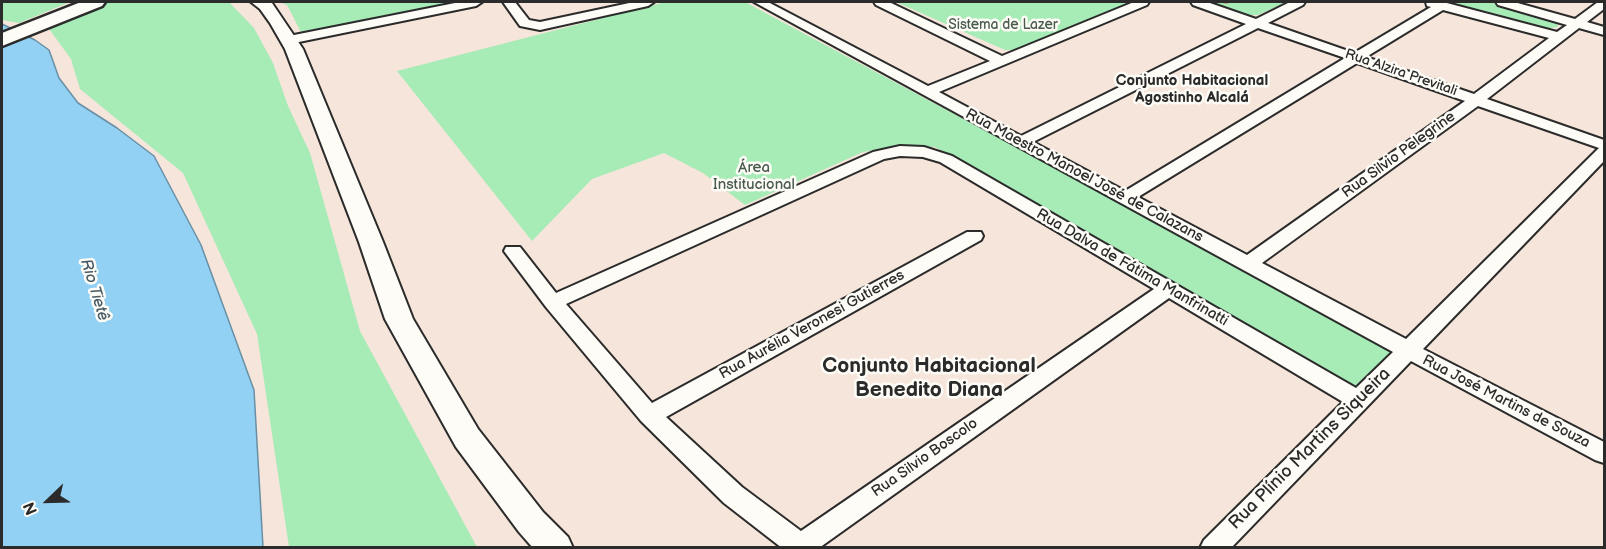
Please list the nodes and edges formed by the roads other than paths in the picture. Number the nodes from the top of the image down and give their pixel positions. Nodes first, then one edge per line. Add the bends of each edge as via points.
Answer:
1 (96, 2) edge
2 (259, 2) edge
3 (476, 2) edge
4 (509, 2) edge
5 (648, 2) edge
6 (760, 2) edge
7 (880, 2) edge
8 (1143, 2) edge
9 (1197, 2) edge
10 (1299, 2) edge
11 (1423, 2) edge
12 (1502, 2) edge
13 (1605, 3) edge
14 (1442, 5) junction
15 (1256, 22) junction
16 (1578, 23) junction
17 (1605, 31) edge
18 (1559, 37) junction
19 (2, 40) edge
20 (289, 40) junction
21 (1355, 57) junction
22 (1002, 61) junction
23 (927, 92) junction
24 (1476, 100) junction
25 (1021, 142) junction
26 (1605, 145) edge
27 (1605, 152) edge
28 (1125, 198) junction
29 (974, 236) dead end
30 (513, 251) dead end
31 (1248, 264) junction
32 (1168, 289) junction
33 (553, 302) junction
34 (1408, 350) junction
35 (1358, 400) junction
36 (649, 415) junction
37 (1605, 453) edge
38 (801, 547) edge
39 (556, 548) edge
40 (1213, 548) edge

1 - 19 main road
2 - 20 street via 266,6
3 - 20 street
4 - 5 street via 525,22 540,26
6 - 23 street, Rua Maestro Manoel José de Calazans
7 - 22 street
8 - 22 street
9 - 15 street, Rua Alzira Previtali
10 - 15 street
11 - 14 street
12 - 16 street
13 - 16 street, Rua Silvio Pelegrine
14 - 18 street
14 - 21 street
15 - 21 street, Rua Alzira Previtali
15 - 25 street
16 - 17 street
16 - 18 street, Rua Silvio Pelegrine
18 - 24 street, Rua Silvio Pelegrine
20 - 39 street via 399,319 467,438 531,522
21 - 24 street, Rua Alzira Previtali
21 - 28 street
22 - 23 street
23 - 25 street, Rua Maestro Manoel José de Calazans
24 - 26 street, Rua Alzira Previtali
24 - 31 street, Rua Silvio Pelegrine
25 - 28 street, Rua Maestro Manoel José de Calazans
27 - 34 street, Rua Plínio Martins Siqueira
28 - 31 street, Rua Maestro Manoel José de Calazans
29 - 36 street, Rua Aurélia Veronesi Gutierres
30 - 33 street
31 - 34 street, Rua Maestro Manoel José de Calazans
32 - 33 street, Rua Dalva de Fátima Manfrinatti via 946,159 924,152 900,151 879,155
32 - 35 street, Rua Dalva de Fátima Manfrinatti
32 - 38 street, Rua Silvio Boscolo
33 - 36 street
34 - 35 street, Rua Plínio Martins Siqueira
34 - 37 street, Rua José Martins de Souza
35 - 40 street, Rua Plínio Martins Siqueira
36 - 38 street via 734,495

